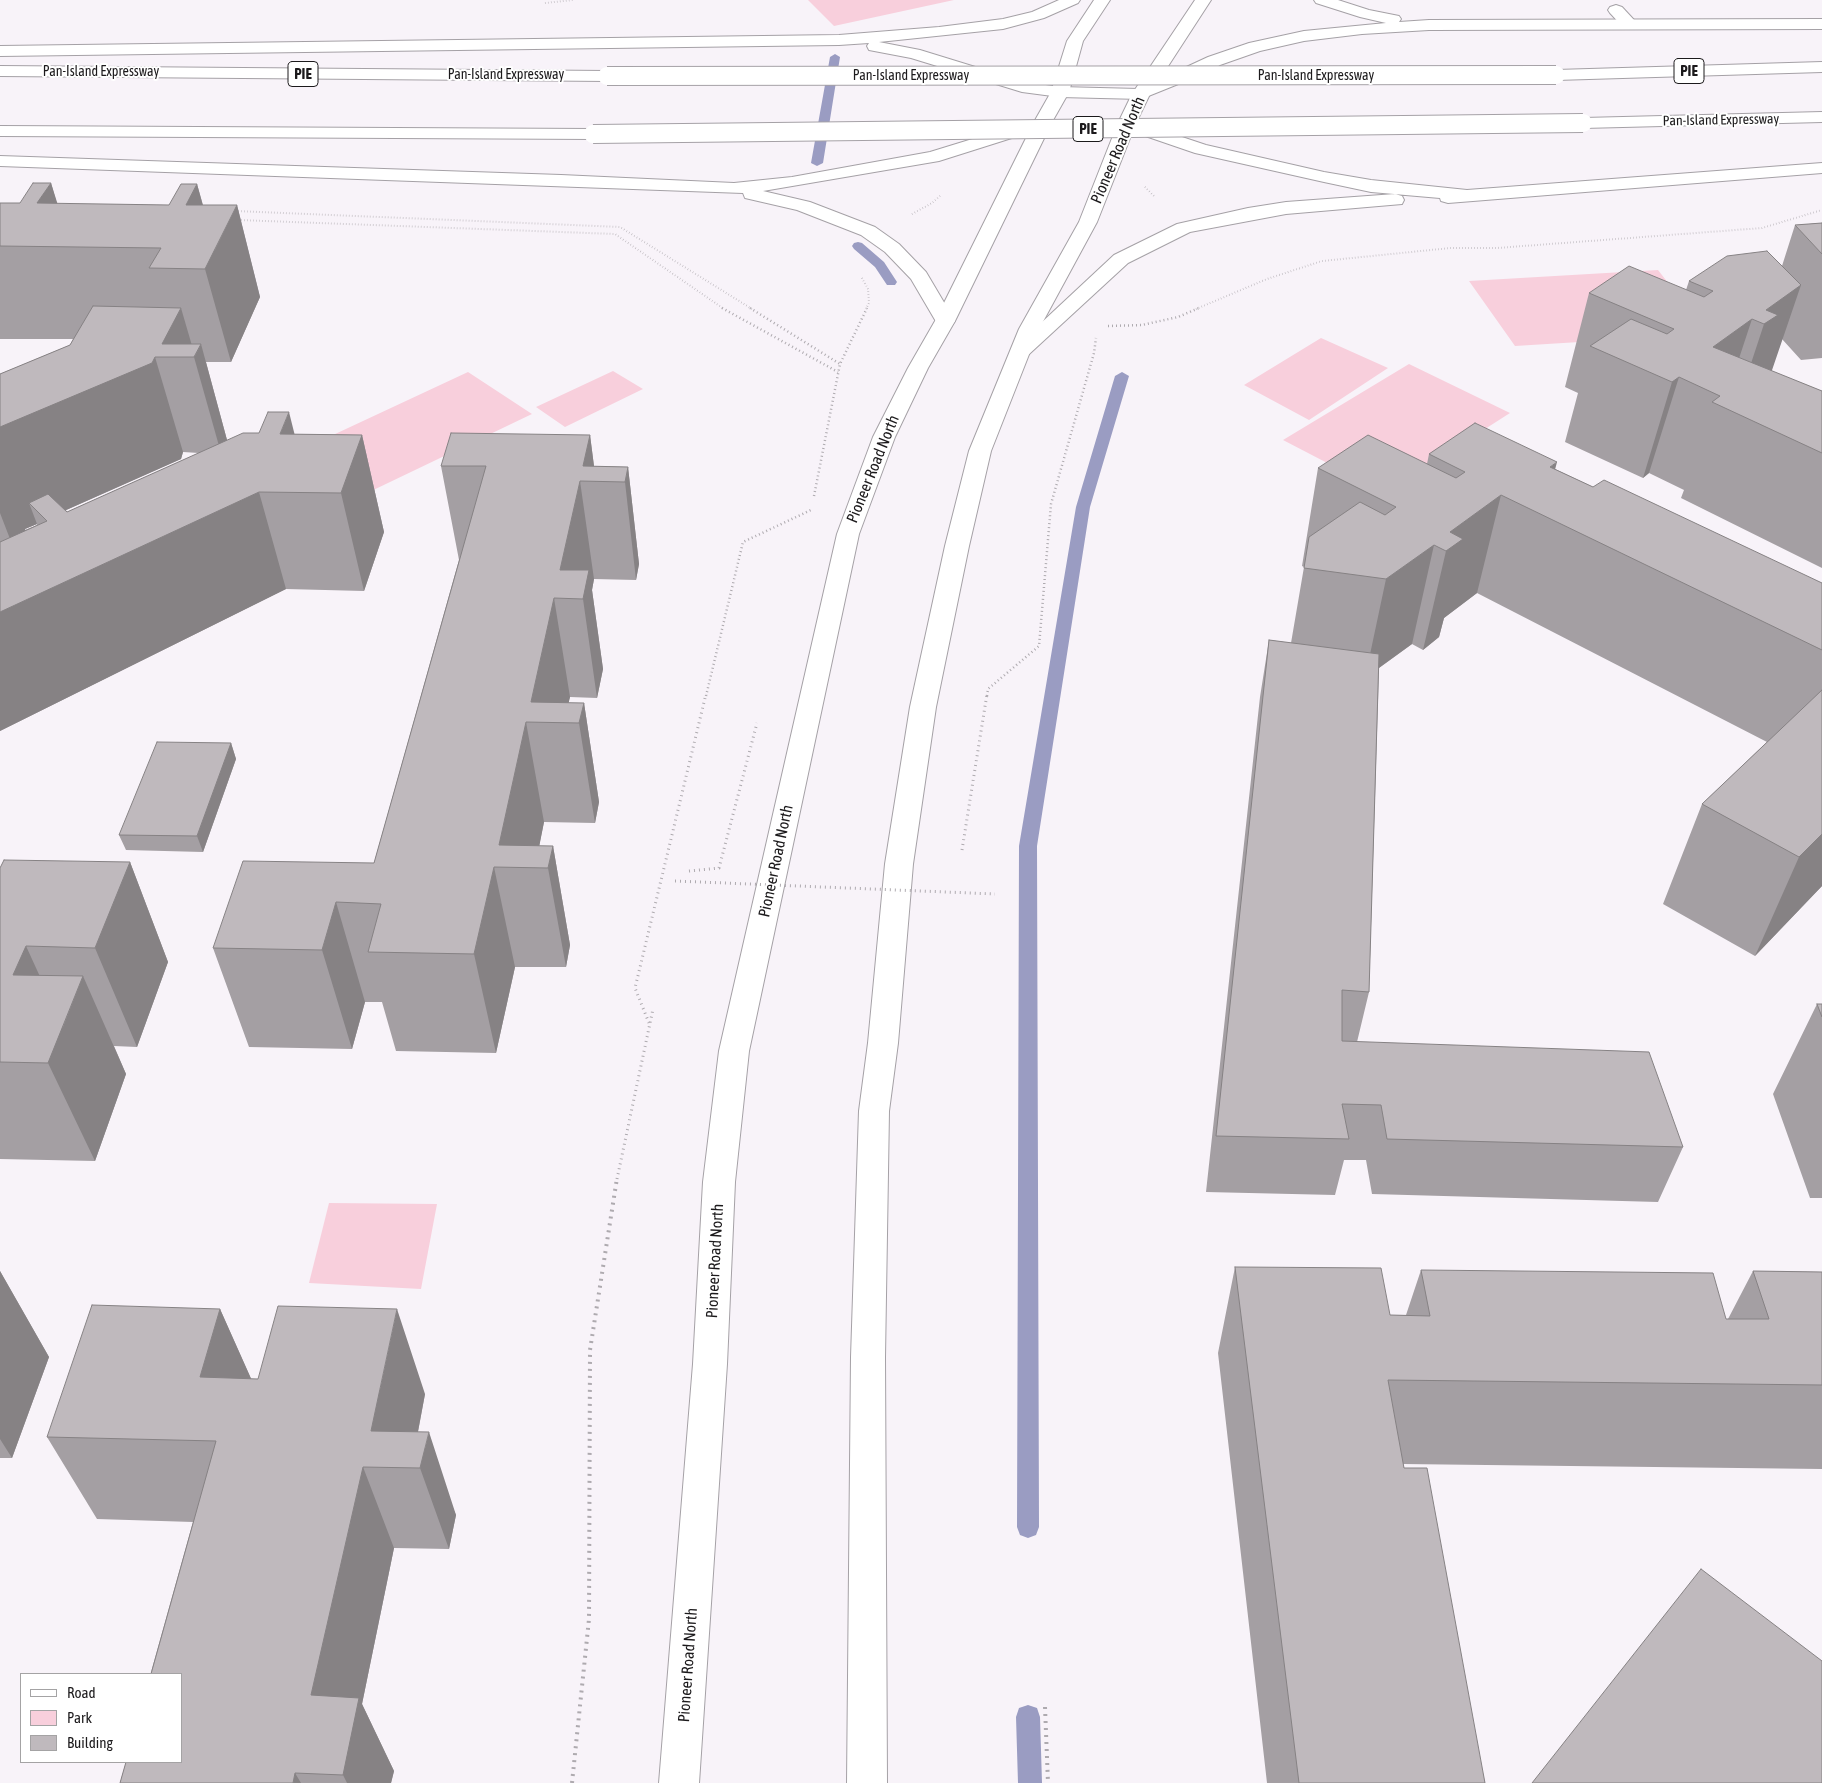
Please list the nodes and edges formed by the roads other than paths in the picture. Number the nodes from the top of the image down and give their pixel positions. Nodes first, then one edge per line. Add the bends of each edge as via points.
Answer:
1 (1072, 0) edge
2 (1102, 0) edge
3 (1203, 0) edge
4 (1322, 0) edge
5 (1616, 10) dead end
6 (1629, 24) junction
7 (1822, 24) edge
8 (1428, 26) junction
9 (839, 40) junction
10 (0, 51) edge
11 (1822, 67) edge
12 (0, 71) edge
13 (1060, 92) junction
14 (1141, 94) junction
15 (1822, 117) edge
16 (1043, 122) junction
17 (1127, 123) junction
18 (0, 131) edge
19 (0, 161) edge
20 (1822, 168) edge
21 (734, 189) junction
22 (1466, 195) junction
23 (946, 321) junction
24 (1020, 352) junction
25 (680, 1783) edge
26 (868, 1783) edge

1 - 9 main road via 1038,15 1003,24
2 - 13 main road, Pioneer Road North via 1075,42
3 - 14 main road, Pioneer Road North
4 - 8 main road via 1366,14
5 - 6 main road
6 - 7 main road
6 - 8 main road
8 - 14 main road via 1304,36 1255,47 1214,61
9 - 10 main road
9 - 13 main road via 914,54 1022,87
11 - 12 main road, Pan-Island Expressway / PIE, bridge via 1556,75 607,76
13 - 14 main road
13 - 16 main road, Pioneer Road North
14 - 17 main road, Pioneer Road North
15 - 18 main road, Pan-Island Expressway / PIE, bridge via 1583,123 593,134
16 - 17 main road
16 - 21 main road via 933,157
16 - 23 main road, Pioneer Road North
17 - 22 main road via 1201,149 1324,177 1371,186
17 - 24 main road, Pioneer Road North via 1088,222 1029,329
19 - 21 main road
20 - 22 main road
21 - 23 main road via 802,206 868,231 892,248 920,276
22 - 24 main road via 1286,208 1184,228 1121,259
23 - 25 main road, Pioneer Road North via 884,436 848,534 734,1051 719,1182 710,1364
24 - 26 main road, Pioneer Road North via 980,451 957,546 923,707 899,864 874,1111 868,1357

